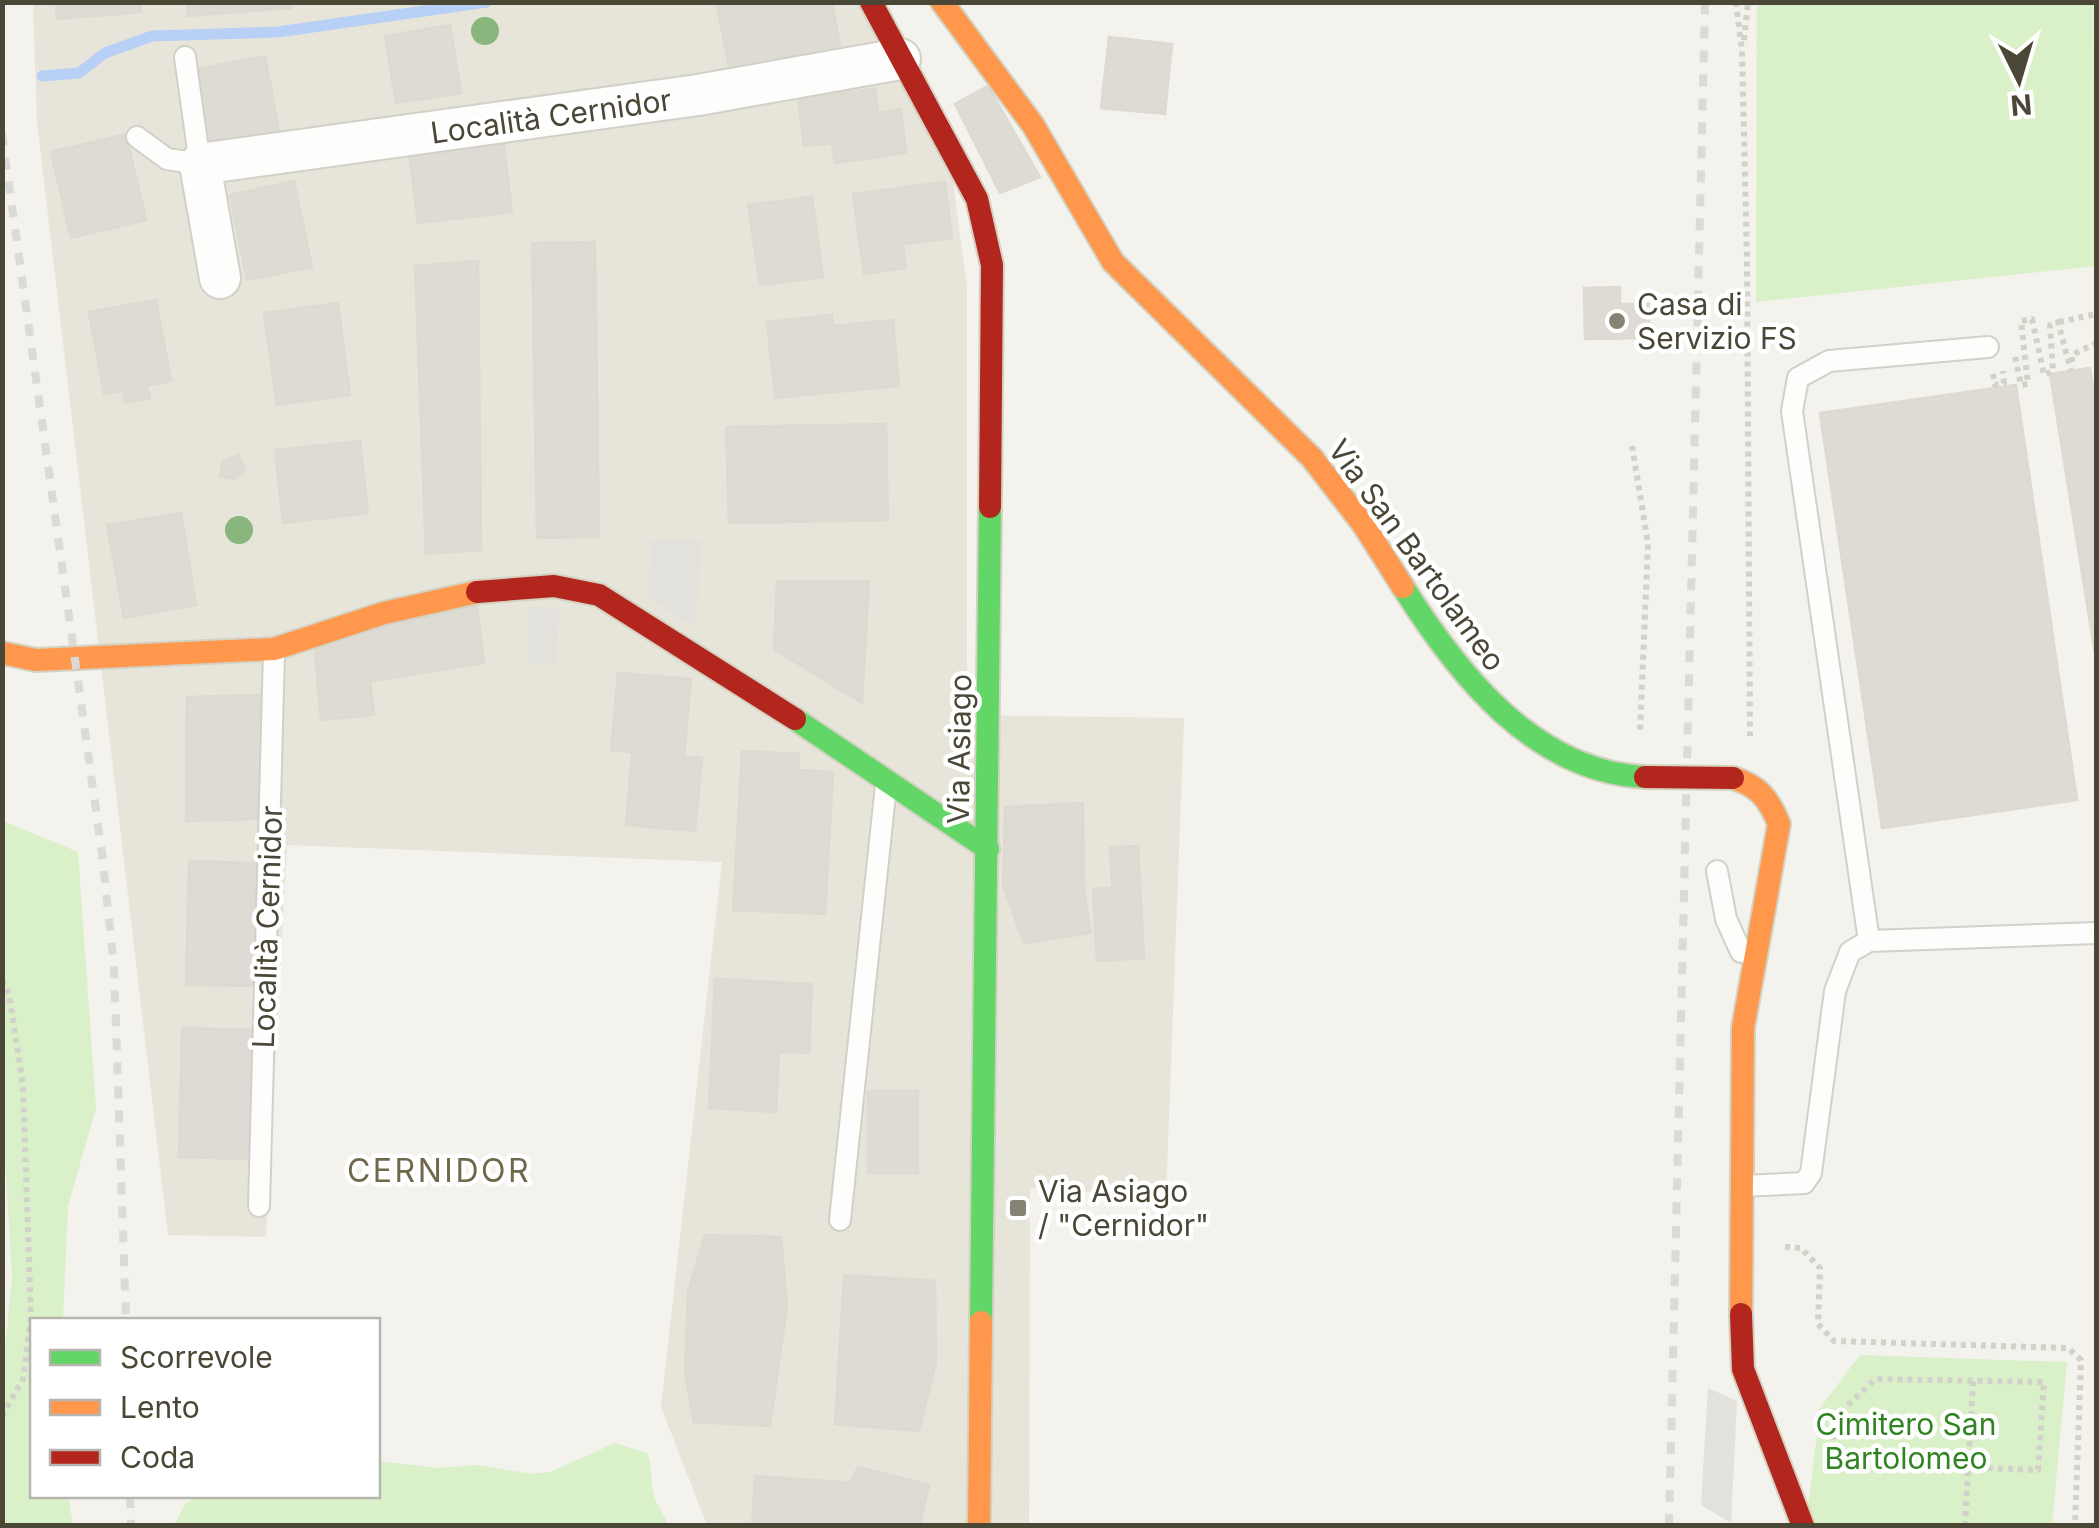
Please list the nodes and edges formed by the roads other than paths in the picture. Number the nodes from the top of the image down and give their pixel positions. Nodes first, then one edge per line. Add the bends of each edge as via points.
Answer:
1 (871, 2) edge
2 (942, 2) edge
3 (184, 58) dead end
4 (900, 59) junction
5 (137, 137) dead end
6 (200, 164) junction
7 (220, 278) dead end
8 (1988, 347) road end
9 (274, 648) junction
10 (2, 652) edge
11 (887, 778) junction
12 (988, 849) junction
13 (1718, 872) dead end
14 (2096, 933) edge
15 (1869, 941) junction
16 (1750, 972) junction
17 (1740, 1186) junction
18 (259, 1206) dead end
19 (840, 1220) dead end
20 (978, 1526) edge
21 (1803, 1526) edge

1 - 4 street, Via Asiago
2 - 16 street, Via San Bartolameo, bridge via 1045,144 1108,256 1337,488 1464,678 1524,732 1602,772 1744,782 1771,804 1779,843
3 - 6 lane
4 - 6 street, Località Cernidor via 698,95
4 - 12 street, Via Asiago via 977,199 992,265
5 - 6 lane, Località Cernidor via 166,159
6 - 7 street
8 - 15 lane via 1829,361 1798,378 1792,411
9 - 10 street via 36,660
9 - 11 street via 489,589 542,584 587,591
9 - 18 lane, Località Cernidor
11 - 12 street
11 - 19 lane
12 - 20 street, Via Asiago
13 - 16 lane via 1726,919
14 - 15 lane
15 - 17 lane via 1850,952 1835,992 1811,1172 1804,1183
16 - 17 street via 1742,1028
17 - 21 street via 1743,1369

